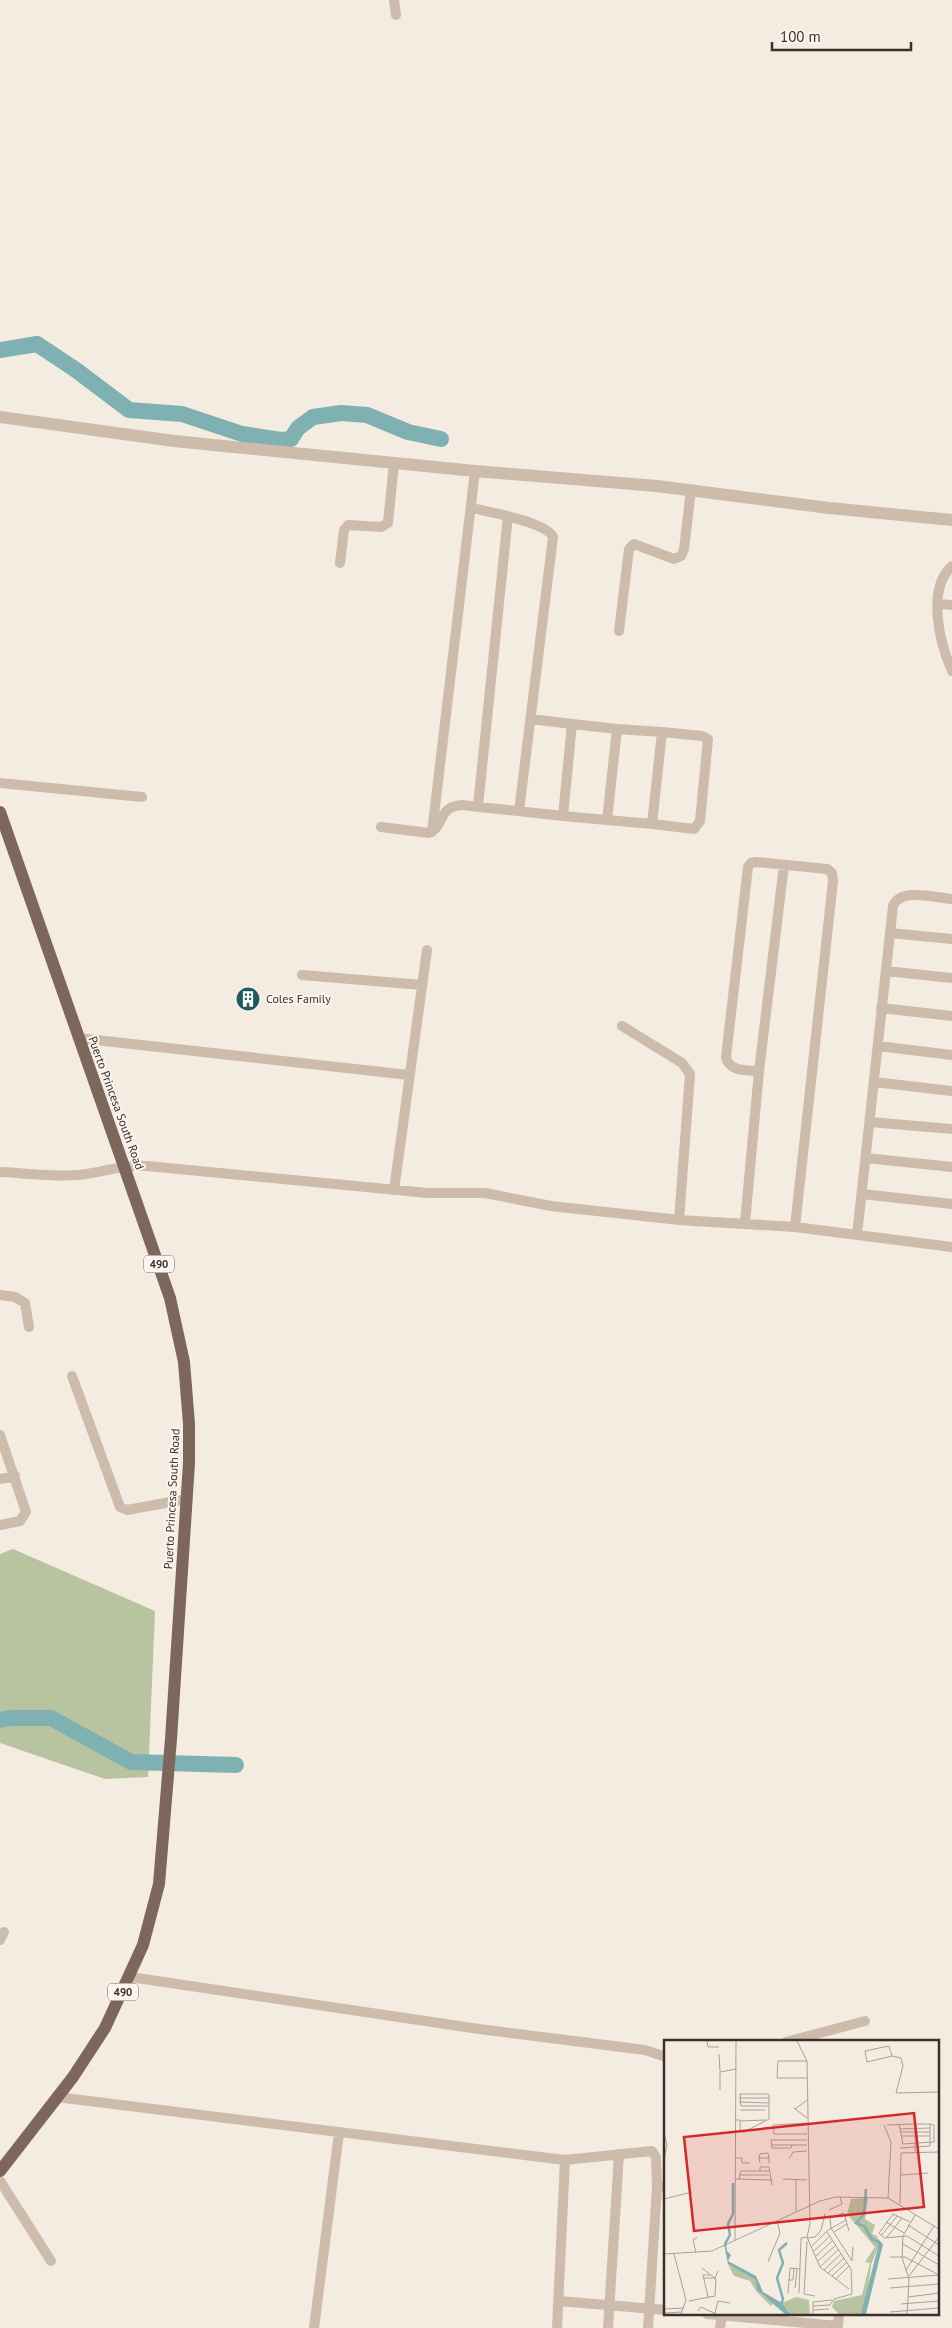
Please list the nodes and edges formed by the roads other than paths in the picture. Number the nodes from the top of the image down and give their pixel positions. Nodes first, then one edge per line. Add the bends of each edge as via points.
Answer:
1 (394, 0) edge
2 (396, 15) dead end
3 (0, 417) edge
4 (394, 463) junction
5 (475, 471) junction
6 (691, 490) junction
7 (472, 508) junction
8 (508, 516) junction
9 (952, 520) edge
10 (340, 563) dead end
11 (952, 566) edge
12 (938, 604) junction
13 (952, 605) edge
14 (619, 631) dead end
15 (941, 642) junction
16 (952, 643) edge
17 (952, 671) edge
18 (531, 719) junction
19 (572, 724) junction
20 (617, 729) junction
21 (662, 732) junction
22 (0, 784) edge
23 (142, 797) dead end
24 (478, 806) junction
25 (519, 811) junction
26 (0, 812) edge
27 (563, 816) junction
28 (607, 820) junction
29 (652, 824) junction
30 (381, 827) dead end
31 (432, 832) junction
32 (5, 841) edge
33 (784, 866) junction
34 (952, 900) edge
35 (890, 932) junction
36 (952, 939) edge
37 (427, 950) dead end
38 (886, 971) junction
39 (302, 975) dead end
40 (952, 978) edge
41 (422, 985) junction
42 (881, 1008) junction
43 (952, 1016) edge
44 (622, 1026) dead end
45 (78, 1038) junction
46 (878, 1046) junction
47 (952, 1055) edge
48 (759, 1071) junction
49 (409, 1075) junction
50 (874, 1082) junction
51 (952, 1091) edge
52 (870, 1122) junction
53 (952, 1129) edge
54 (866, 1158) junction
55 (124, 1166) junction
56 (952, 1167) edge
57 (0, 1172) edge
58 (394, 1190) junction
59 (862, 1194) junction
60 (952, 1204) edge
61 (679, 1220) junction
62 (745, 1223) junction
63 (795, 1227) junction
64 (857, 1235) junction
65 (952, 1246) edge
66 (0, 1295) edge
67 (29, 1327) dead end
68 (72, 1376) dead end
69 (0, 1435) edge
70 (15, 1476) junction
71 (0, 1479) edge
72 (187, 1499) junction
73 (0, 1525) edge
74 (130, 1977) junction
75 (865, 2020) dead end
76 (793, 2040) edge
77 (664, 2055) edge
78 (57, 2097) junction
79 (340, 2133) junction
80 (619, 2154) junction
81 (565, 2160) junction
82 (0, 2171) edge
83 (0, 2181) edge
84 (661, 2186) edge
85 (51, 2262) dead end
86 (559, 2301) junction
87 (609, 2306) junction
88 (650, 2309) junction
89 (664, 2310) edge
90 (729, 2316) edge
91 (759, 2320) edge
92 (797, 2321) edge
93 (838, 2327) edge
94 (314, 2328) edge
95 (557, 2328) edge
96 (608, 2328) edge
97 (648, 2328) edge

1 - 2 street
3 - 4 street via 174,441
4 - 5 street
4 - 10 street via 388,523 381,527 348,525 344,530
5 - 6 street
5 - 7 street
6 - 9 street
6 - 14 street via 681,556 674,559 634,544 629,548
7 - 8 street
7 - 31 street
8 - 18 street via 546,530 552,537
8 - 24 street
11 - 12 street via 944,576
12 - 13 street
12 - 15 street
15 - 16 street
15 - 17 street
18 - 19 street
18 - 25 street
19 - 20 street
19 - 27 street
20 - 21 street
20 - 28 street
21 - 29 street
21 - 29 street via 708,739 700,821 694,829
22 - 23 street
24 - 25 street
24 - 31 street via 449,808
25 - 27 street
26 - 32 main road, Puerto Princesa South Road / 490
27 - 28 street
28 - 29 street
30 - 31 street
32 - 45 main road, Puerto Princesa South Road / 490
33 - 48 street
33 - 48 street via 753,862 746,871 726,1057 733,1068
33 - 63 street via 827,869 833,876
34 - 35 street via 901,896 893,906
35 - 36 street
35 - 38 street
37 - 41 street
38 - 40 street
38 - 42 street
39 - 41 street
41 - 49 street
42 - 43 street
42 - 46 street
44 - 61 street via 682,1063 690,1074
45 - 49 street
45 - 55 main road, Puerto Princesa South Road / 490
46 - 47 street
46 - 50 street
48 - 62 street
49 - 58 street
50 - 51 street
50 - 52 street
52 - 53 street
52 - 54 street
54 - 56 street
54 - 59 street
55 - 57 street via 78,1175
55 - 58 street
55 - 72 main road, Puerto Princesa South Road / 490 via 170,1298 184,1362 189,1424
58 - 61 street via 485,1193 551,1206
59 - 60 street
59 - 64 street
61 - 62 street
62 - 63 street
63 - 64 street
64 - 65 street
66 - 67 street via 16,1297 25,1303
68 - 72 street via 120,1507 127,1510
69 - 70 street
70 - 71 street
70 - 73 street via 26,1508 25,1516 20,1521
72 - 74 main road, Puerto Princesa South Road / 490 via 160,1884
74 - 77 street via 479,2029 645,2050
74 - 78 main road, Puerto Princesa South Road / 490 via 105,2028
75 - 76 street
78 - 79 street
78 - 82 main road, Puerto Princesa South Road / 490
79 - 81 street
79 - 94 street
80 - 81 street
80 - 84 street via 655,2153
80 - 87 street
81 - 86 street
83 - 85 street
84 - 88 street
86 - 87 street
86 - 95 street
87 - 88 street
87 - 96 street
88 - 89 street
88 - 97 street
90 - 91 street
91 - 92 street
92 - 93 street

